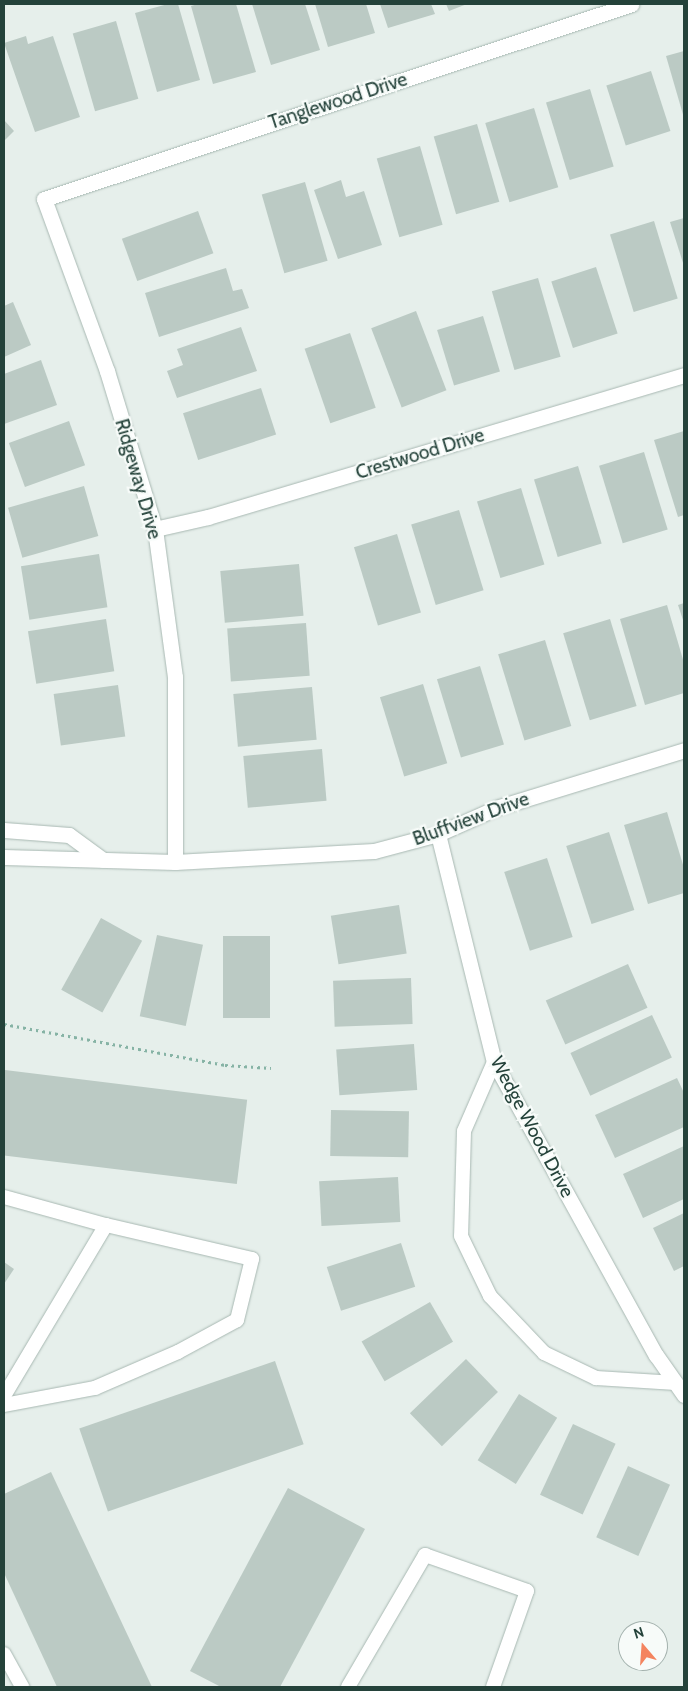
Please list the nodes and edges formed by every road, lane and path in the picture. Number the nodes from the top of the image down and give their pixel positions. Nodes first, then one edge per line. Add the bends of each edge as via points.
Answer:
1 (632, 4) edge
2 (44, 199) joint
3 (684, 375) edge
4 (155, 529) junction
5 (684, 750) edge
6 (4, 830) edge
7 (438, 834) junction
8 (4, 857) edge
9 (103, 860) junction
10 (175, 862) junction
11 (4, 1024) edge
12 (494, 1062) junction
13 (271, 1068) dead end
14 (4, 1197) edge
15 (106, 1225) junction
16 (680, 1389) edge
17 (4, 1396) edge
18 (4, 1406) edge
19 (4, 1654) edge
20 (22, 1687) edge
21 (348, 1687) edge
22 (493, 1687) edge

1 - 2 street, Tanglewood Drive
2 - 4 street, Ridgeway Drive via 107,371
3 - 4 street, Crestwood Drive
4 - 10 street, Ridgeway Drive via 175,677
5 - 7 street, Bluffview Drive via 496,808
6 - 9 street via 70,835
7 - 10 street, Bluffview Drive via 374,851
7 - 12 street, Wedge Wood Drive
8 - 9 street, Bluffview Drive
9 - 10 street, Bluffview Drive
11 - 13 path via 216,1063
12 - 16 street, Wedge Wood Drive via 656,1354
12 - 16 lane via 464,1131 461,1236 490,1296 544,1353 596,1378
14 - 15 lane
15 - 17 lane
15 - 18 lane via 252,1259 237,1320 178,1352 95,1388
19 - 20 lane
21 - 22 lane via 425,1555 527,1591

